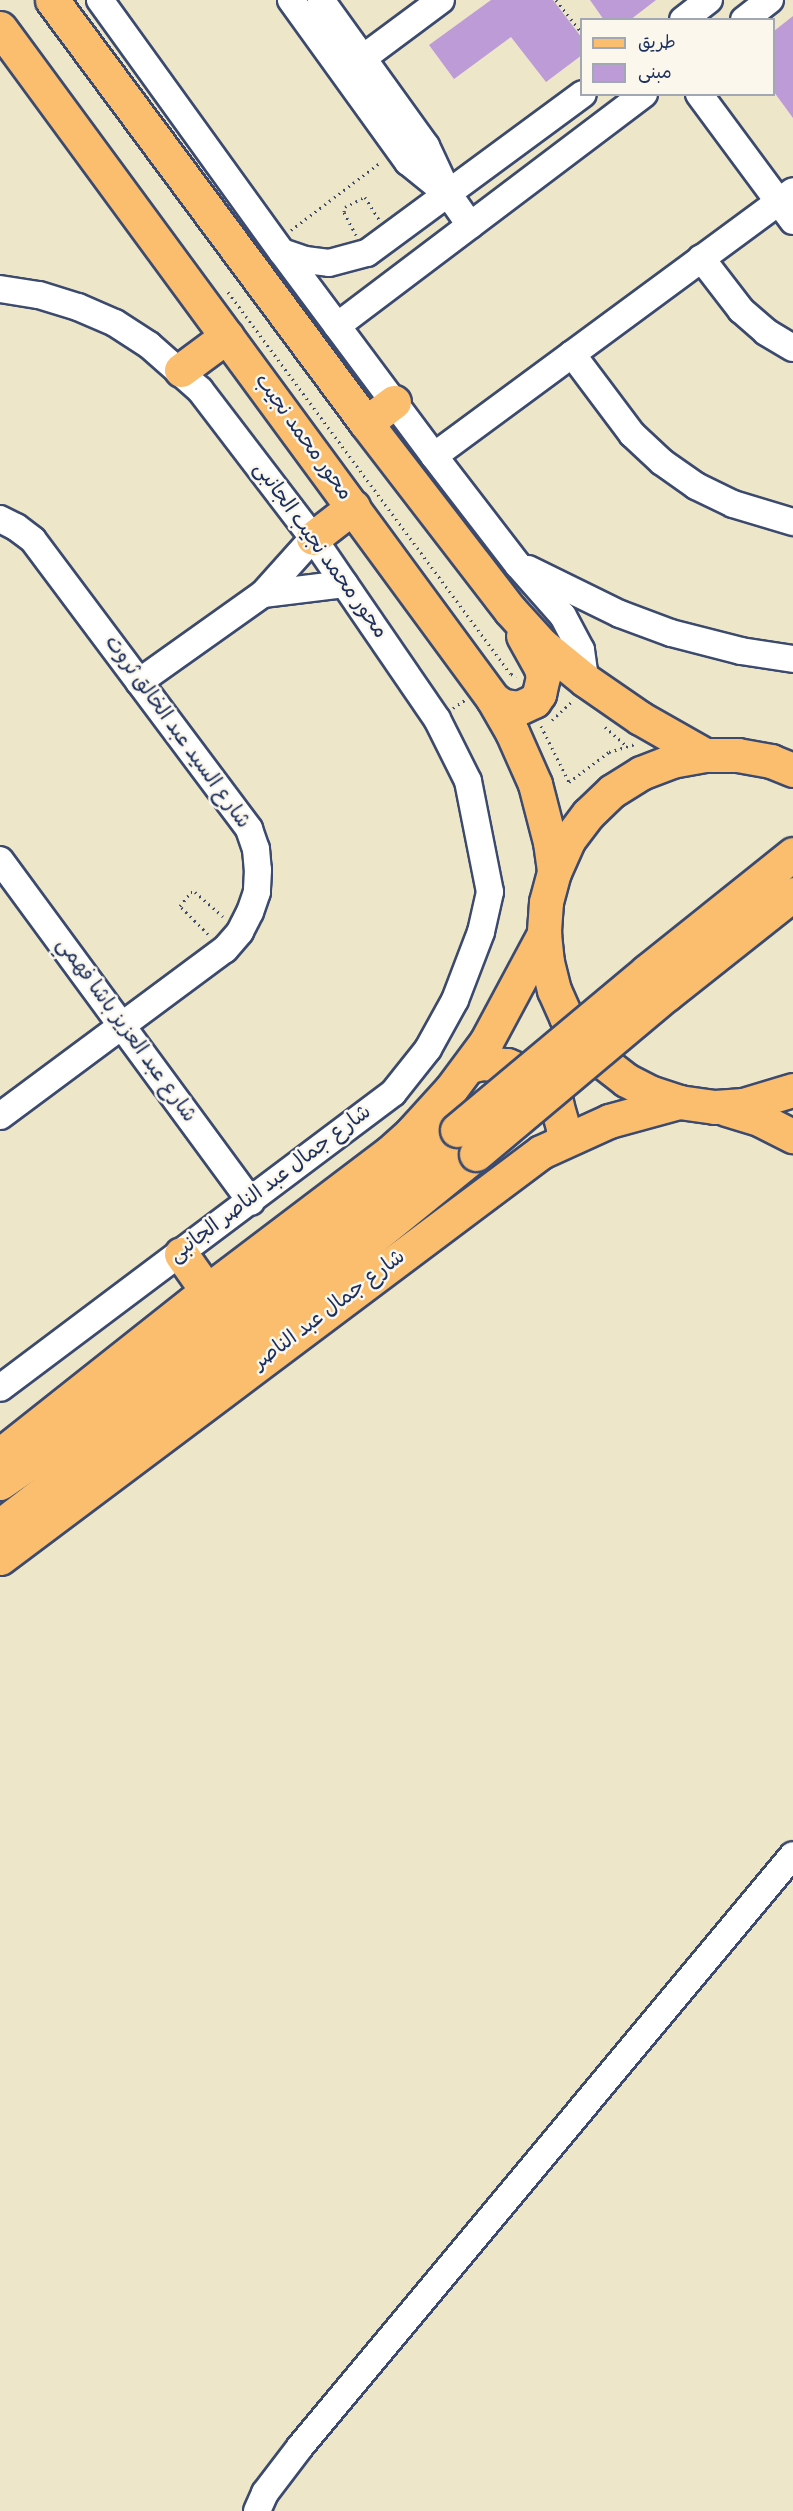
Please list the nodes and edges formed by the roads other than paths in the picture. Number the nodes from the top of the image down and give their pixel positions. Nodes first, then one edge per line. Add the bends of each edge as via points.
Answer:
1 (52, 0) edge
2 (100, 0) edge
3 (291, 0) edge
4 (321, 0) edge
5 (441, 0) edge
6 (709, 0) edge
7 (770, 0) edge
8 (686, 18) edge
9 (747, 18) edge
10 (0, 28) edge
11 (363, 58) junction
12 (580, 96) edge
13 (641, 96) edge
14 (701, 96) edge
15 (449, 195) junction
16 (788, 204) edge
17 (470, 225) junction
18 (278, 247) junction
19 (701, 258) junction
20 (0, 289) edge
21 (337, 326) junction
22 (227, 336) junction
23 (793, 348) edge
24 (572, 354) junction
25 (181, 370) junction
26 (394, 402) junction
27 (366, 423) junction
28 (434, 456) junction
29 (353, 507) junction
30 (0, 519) edge
31 (793, 522) edge
32 (313, 538) junction
33 (518, 564) junction
34 (344, 584) junction
35 (263, 594) junction
36 (522, 623) junction
37 (793, 659) edge
38 (139, 682) junction
39 (580, 690) junction
40 (493, 699) junction
41 (705, 755) junction
42 (793, 770) edge
43 (793, 855) edge
44 (0, 860) edge
45 (554, 872) junction
46 (793, 894) edge
47 (481, 932) joint
48 (544, 933) junction
49 (122, 1026) junction
50 (470, 1066) junction
51 (793, 1090) edge
52 (679, 1102) junction
53 (715, 1107) junction
54 (0, 1116) edge
55 (793, 1136) edge
56 (563, 1140) junction
57 (467, 1142) junction
58 (251, 1202) junction
59 (181, 1254) junction
60 (207, 1291) junction
61 (0, 1388) edge
62 (0, 1455) edge
63 (0, 1483) edge
64 (0, 1526) edge
65 (0, 1558) edge
66 (793, 1855) edge
67 (257, 2511) edge

1 - 27 main road
2 - 18 street
3 - 15 street via 408,162
4 - 11 street
5 - 11 street
6 - 8 street
7 - 9 street
10 - 22 main road, محور محمد نجيب
11 - 15 street via 426,146
12 - 15 street
13 - 17 street
14 - 16 street
15 - 17 street
15 - 18 street via 367,253 329,262 305,260
16 - 19 street
17 - 21 street
18 - 21 street
19 - 23 street via 741,310 766,332
19 - 24 street
20 - 25 street, محور محمد نجيب الجانبى via 48,298 115,323
21 - 26 street
22 - 25 main road
22 - 29 main road, محور محمد نجيب
24 - 28 street
24 - 31 street via 632,434 662,462 696,486 733,504
25 - 32 street, محور محمد نجيب الجانبى
26 - 27 main road
26 - 28 street
27 - 36 main road
28 - 33 street
29 - 32 main road
29 - 40 main road, محور محمد نجيب
30 - 38 street, شارع السيد عبد الخالق ثروت via 33,540
32 - 34 street, محور محمد نجيب الجانبى
32 - 35 street
33 - 37 street via 620,614 671,633 741,651
33 - 39 street via 573,631 581,650
34 - 35 street
34 - 47 street, محور محمد نجيب الجانبى via 437,719 468,781 490,892
35 - 38 street
36 - 39 main road
36 - 40 main road via 525,642 543,677 539,694 519,708 503,706
38 - 49 street, شارع السيد عبد الخالق ثروت via 249,829 256,849 257,892 233,940
39 - 41 main road via 640,717
40 - 45 main road, محور محمد نجيب via 535,784
41 - 42 main road via 738,754
41 - 45 main road via 672,761 641,773 612,791 575,832
43 - 57 main road, bridge via 647,971
44 - 49 street, شارع عبد العزيز باشا فهمي
45 - 48 main road via 546,902
46 - 57 main road, bridge via 649,1009
47 - 58 street, شارع جمال عبد الناصر الجانبى via 455,1000 434,1040 393,1093
48 - 50 main road
48 - 52 main road via 554,990 582,1041 626,1080
49 - 54 street, شارع السيد عبد الخالق ثروت
49 - 58 street, شارع عبد العزيز باشا فهمي
50 - 56 main road via 501,1064 531,1075 556,1103
50 - 60 main road via 432,1112 389,1153
51 - 53 main road via 760,1101
52 - 53 main road
52 - 56 main road, شارع جمال عبد الناصر via 609,1121
53 - 55 main road via 761,1120
56 - 65 main road, شارع جمال عبد الناصر
57 - 63 main road
57 - 64 main road via 350,1256
58 - 59 street, شارع جمال عبد الناصر الجانبى
59 - 60 main road
59 - 61 street, شارع جمال عبد الناصر الجانبى
60 - 62 main road
66 - 67 street via 300,2447 265,2493

